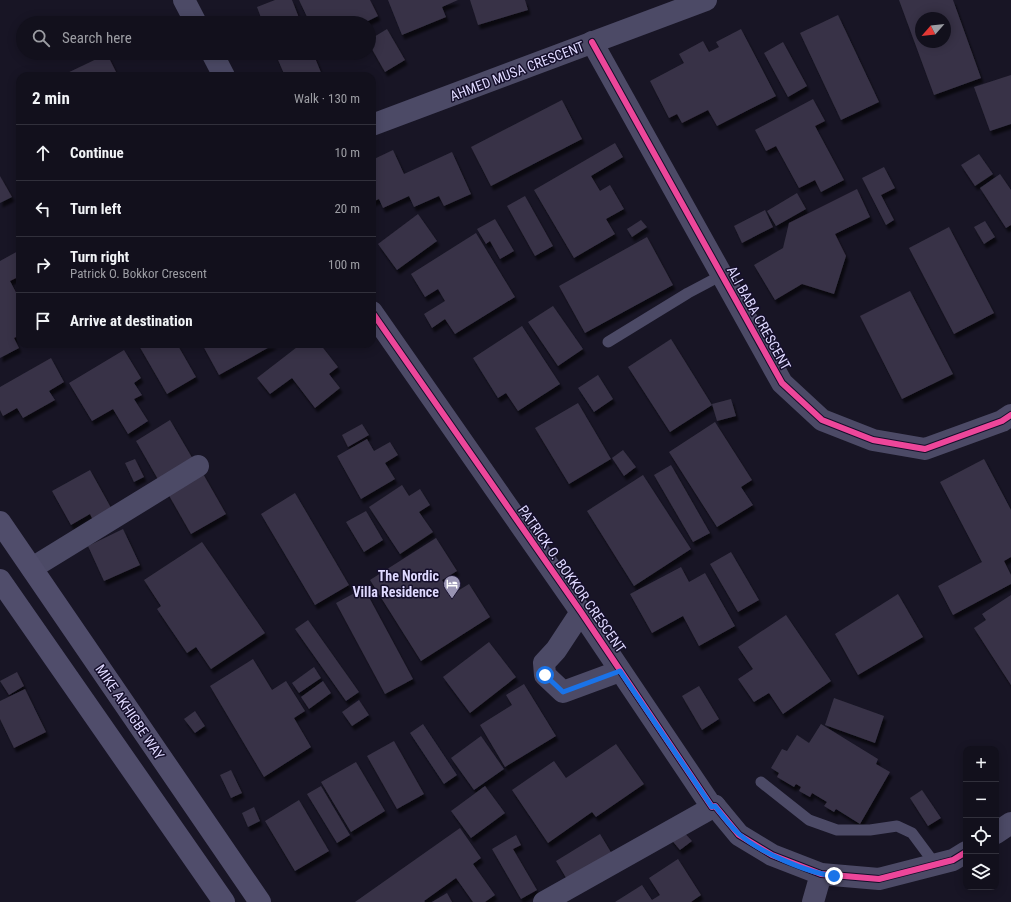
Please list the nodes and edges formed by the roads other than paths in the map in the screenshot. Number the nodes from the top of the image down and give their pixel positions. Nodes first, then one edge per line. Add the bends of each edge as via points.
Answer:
1 (184, 0) edge
2 (706, 0) edge
3 (192, 16) edge
4 (592, 42) junction
5 (216, 60) edge
6 (222, 72) edge
7 (376, 123) edge
8 (722, 275) junction
9 (376, 318) edge
10 (608, 342) dead end
11 (1011, 415) edge
12 (198, 466) dead end
13 (0, 522) edge
14 (32, 568) junction
15 (0, 580) edge
16 (581, 612) junction
17 (620, 671) junction
18 (761, 782) dead end
19 (715, 806) junction
20 (1011, 823) edge
21 (999, 831) edge
22 (963, 854) edge
23 (936, 864) junction
24 (820, 874) junction
25 (224, 902) edge
26 (260, 902) edge
27 (544, 902) edge
28 (813, 902) edge

1 - 3 street
2 - 4 street, AHMED MUSA CRESCENT
4 - 7 street, AHMED MUSA CRESCENT
4 - 8 street, ALI BABA CRESCENT
5 - 6 street
8 - 10 lane
8 - 11 street, ALI BABA CRESCENT via 782,383 822,420 873,440 925,449 1002,421
9 - 16 street, PATRICK O. BOKKOR CRESCENT
12 - 14 street
13 - 14 street, MIKE AKHIGBE WAY
14 - 26 street, MIKE AKHIGBE WAY
15 - 25 street
16 - 17 street, PATRICK O. BOKKOR CRESCENT
16 - 17 street via 556,650 544,663 545,675 563,692
17 - 19 street, PATRICK O. BOKKOR CRESCENT via 712,807
18 - 23 lane via 809,820 837,830 870,830 897,826 912,833
19 - 24 street, PATRICK O. BOKKOR CRESCENT via 739,835 772,855
19 - 27 street
20 - 21 street
22 - 23 street, PATRICK O. BOKKOR CRESCENT via 953,860
23 - 24 street, PATRICK O. BOKKOR CRESCENT via 879,879
24 - 28 street

